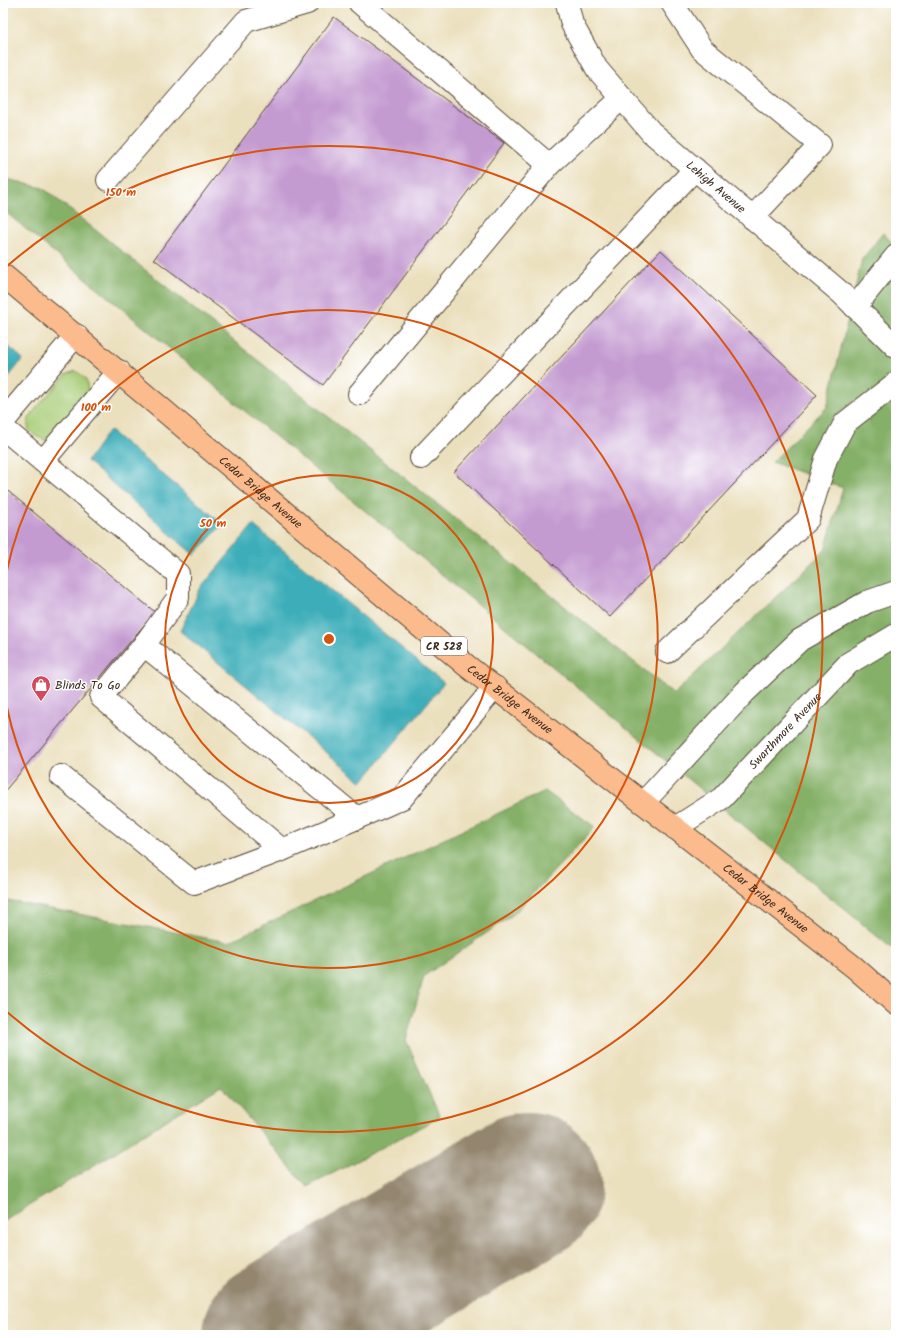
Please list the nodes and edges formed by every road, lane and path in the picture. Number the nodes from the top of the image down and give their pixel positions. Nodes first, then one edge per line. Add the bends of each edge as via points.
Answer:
1 (307, 3) edge
2 (360, 3) edge
3 (567, 3) edge
4 (672, 3) edge
5 (622, 98) junction
6 (549, 165) junction
7 (695, 169) junction
8 (108, 180) dead end
9 (752, 218) junction
10 (896, 256) edge
11 (3, 275) edge
12 (856, 307) junction
13 (76, 335) junction
14 (896, 346) edge
15 (119, 371) junction
16 (896, 384) edge
17 (359, 394) dead end
18 (3, 422) edge
19 (3, 428) edge
20 (421, 458) dead end
21 (43, 461) junction
22 (896, 592) edge
23 (896, 635) edge
24 (144, 645) junction
25 (667, 652) dead end
26 (495, 687) junction
27 (61, 776) dead end
28 (643, 803) junction
29 (357, 818) junction
30 (675, 828) junction
31 (282, 850) junction
32 (896, 1004) edge

1 - 8 street via 246,21
2 - 6 street
3 - 5 street, Lehigh Avenue via 572,24 597,69
4 - 9 street via 702,49 820,145
5 - 6 street
5 - 7 street, Lehigh Avenue via 651,132
6 - 17 street
7 - 9 street, Lehigh Avenue
7 - 20 street
9 - 12 street, Lehigh Avenue
10 - 12 street
11 - 13 main road, Cedar Bridge Avenue / CR 528
12 - 14 street, Lehigh Avenue
13 - 15 main road, Cedar Bridge Avenue / CR 528
13 - 18 street
15 - 21 street
15 - 26 main road, Cedar Bridge Avenue / CR 528
16 - 25 street via 845,423 826,459 808,520
19 - 21 street
21 - 24 street via 178,574 178,598
22 - 28 street via 867,602 800,640 745,692
23 - 30 street, Swarthmore Avenue via 848,663 722,798
24 - 29 street
24 - 31 street via 101,697
26 - 28 main road, Cedar Bridge Avenue / CR 528
26 - 29 street via 402,798
27 - 31 street via 194,883
28 - 30 main road, Cedar Bridge Avenue / CR 528
29 - 31 street
30 - 32 main road, Cedar Bridge Avenue / CR 528 via 854,966

